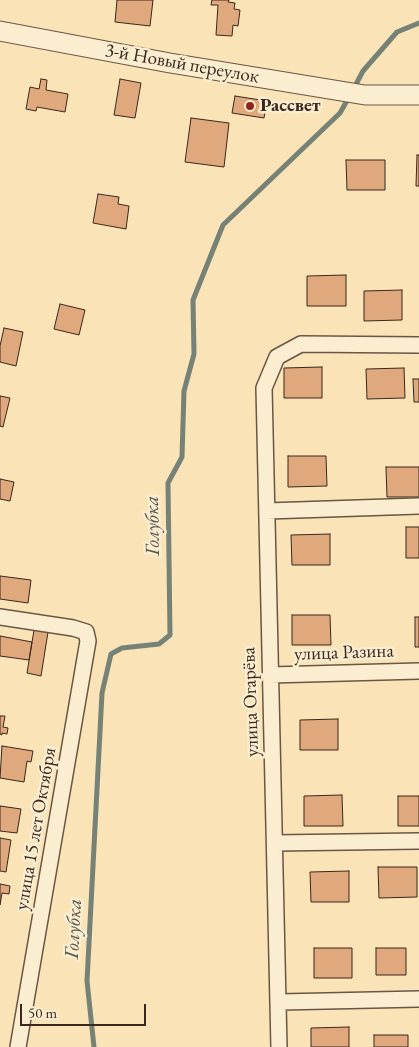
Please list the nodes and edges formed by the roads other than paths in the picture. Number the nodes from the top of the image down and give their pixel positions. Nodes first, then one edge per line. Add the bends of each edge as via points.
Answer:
1 (0, 31) edge
2 (419, 95) edge
3 (419, 345) edge
4 (419, 506) edge
5 (267, 511) junction
6 (0, 617) edge
7 (419, 671) edge
8 (270, 675) junction
9 (419, 842) edge
10 (275, 843) junction
11 (419, 999) edge
12 (280, 1002) junction
13 (18, 1047) edge
14 (279, 1047) edge

1 - 2 street, 3-й Новый переулок via 365,95
3 - 5 street, улица Огарёва via 301,344 276,357 264,388
4 - 5 street
5 - 8 street, улица Огарёва
6 - 13 street, улица 15 лет Октября via 73,628 86,632 88,641
7 - 8 street, улица Разина
8 - 10 street, улица Огарёва
9 - 10 street
10 - 12 street, улица Огарёва
11 - 12 street
12 - 14 street, улица Огарёва

